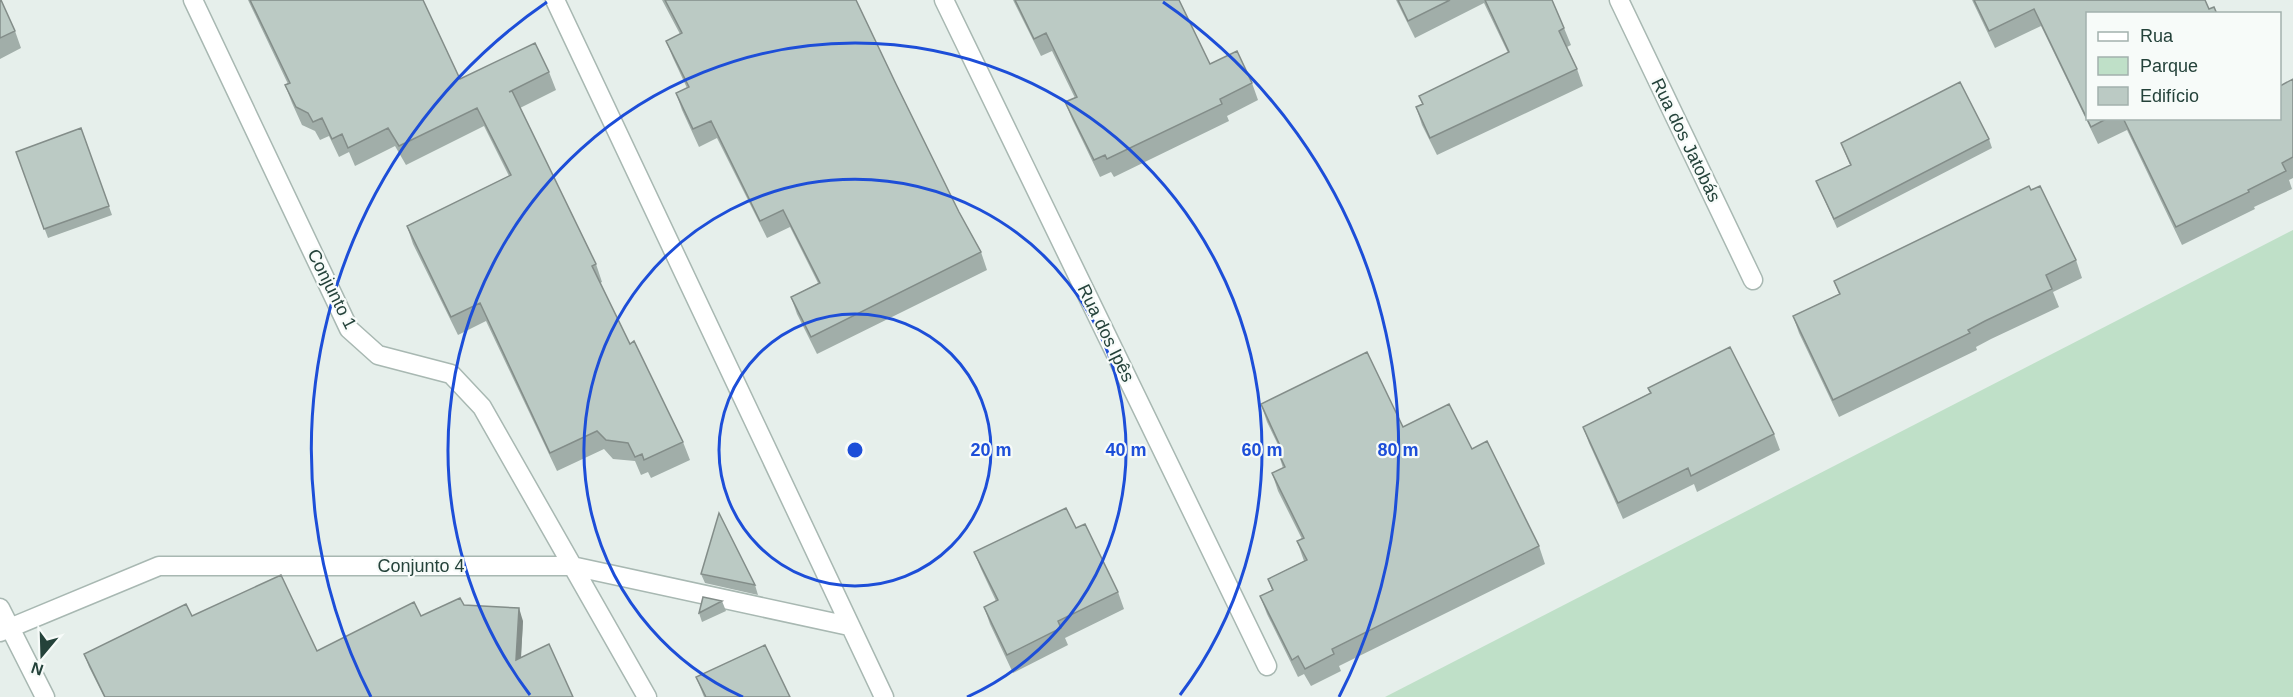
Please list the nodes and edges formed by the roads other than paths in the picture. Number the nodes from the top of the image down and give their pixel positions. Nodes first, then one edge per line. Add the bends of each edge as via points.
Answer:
1 (194, 0) edge
2 (555, 0) edge
3 (944, 0) edge
4 (1619, 0) edge
5 (1753, 280) dead end
6 (572, 566) junction
7 (0, 608) edge
8 (849, 626) junction
9 (5, 630) edge
10 (1267, 666) dead end
11 (45, 697) edge
12 (647, 697) edge
13 (884, 697) edge

1 - 6 street, Conjunto 1 via 349,329 378,355 452,374 482,407
2 - 8 street
3 - 10 street, Rua dos Ipês
4 - 5 street, Rua dos Jatobás
6 - 8 street, Conjunto 4
6 - 9 street, Conjunto 4 via 159,566
6 - 12 street, Conjunto 1
7 - 9 street
8 - 13 street
9 - 11 street

